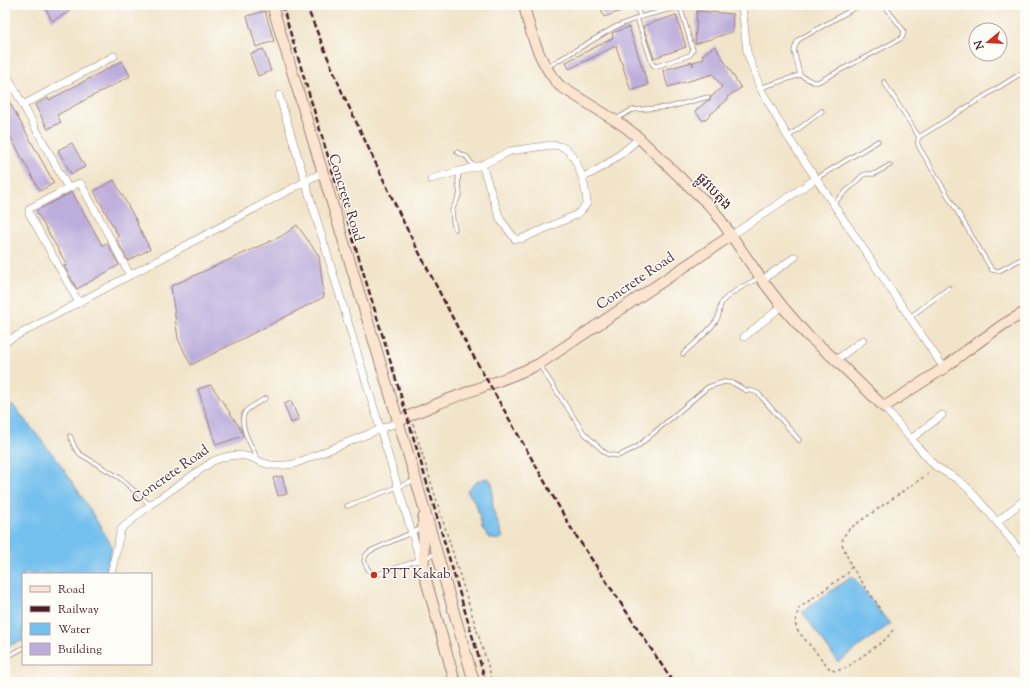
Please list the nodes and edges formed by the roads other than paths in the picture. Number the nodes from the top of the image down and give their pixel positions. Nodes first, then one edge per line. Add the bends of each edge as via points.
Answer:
1 (272, 5) edge
2 (524, 5) edge
3 (636, 5) edge
4 (686, 5) edge
5 (720, 5) edge
6 (860, 5) edge
7 (884, 5) edge
8 (680, 6) junction
9 (742, 6) edge
10 (639, 18) junction
11 (114, 56) dead end
12 (546, 67) junction
13 (1025, 71) edge
14 (800, 75) junction
15 (9, 79) dead end
16 (884, 82) dead end
17 (760, 88) junction
18 (279, 96) dead end
19 (708, 97) dead end
20 (23, 105) junction
21 (822, 111) dead end
22 (615, 120) junction
23 (788, 137) junction
24 (919, 137) junction
25 (638, 138) junction
26 (878, 141) dead end
27 (457, 152) dead end
28 (482, 165) junction
29 (890, 165) dead end
30 (474, 167) junction
31 (458, 171) junction
32 (323, 172) junction
33 (583, 177) junction
34 (817, 178) junction
35 (431, 179) dead end
36 (305, 182) junction
37 (68, 188) junction
38 (834, 203) junction
39 (455, 229) dead end
40 (732, 235) junction
41 (795, 256) dead end
42 (1025, 256) edge
43 (130, 276) junction
44 (761, 278) junction
45 (949, 288) dead end
46 (79, 303) junction
47 (782, 306) junction
48 (1025, 312) edge
49 (910, 316) junction
50 (744, 336) dead end
51 (863, 340) dead end
52 (5, 342) edge
53 (683, 354) dead end
54 (836, 360) junction
55 (539, 364) junction
56 (944, 368) junction
57 (266, 398) dead end
58 (884, 407) junction
59 (942, 415) dead end
60 (398, 422) junction
61 (381, 430) junction
62 (70, 436) dead end
63 (911, 439) junction
64 (799, 440) dead end
65 (259, 461) junction
66 (416, 480) junction
67 (398, 487) junction
68 (1025, 499) edge
69 (150, 506) junction
70 (347, 506) dead end
71 (997, 522) junction
72 (426, 527) junction
73 (412, 532) junction
74 (437, 554) junction
75 (1025, 556) edge
76 (422, 559) junction
77 (111, 573) edge
78 (22, 649) edge
79 (5, 658) edge
80 (455, 682) edge
81 (474, 682) edge

1 - 32 street, Concrete Road
2 - 12 street, ផ្លូវបេតុង
3 - 10 lane
4 - 8 lane
5 - 9 lane
6 - 14 lane via 798,40 794,51
7 - 14 lane via 904,31 900,39 818,82
8 - 10 lane
8 - 10 lane via 692,53 657,66 652,63
9 - 17 street via 747,52
10 - 12 lane via 615,27
11 - 20 street
12 - 22 street, ផ្លូវបេតុង via 560,86
13 - 24 lane
14 - 17 lane
15 - 20 street
16 - 24 lane
17 - 23 street
18 - 36 street
19 - 22 lane via 670,107 632,110
20 - 37 street
21 - 23 lane
22 - 25 street, ផ្លូវបេតុង
23 - 34 street
24 - 42 lane via 919,147 992,270 999,271
25 - 33 street via 614,159
25 - 40 street, ផ្លូវបេតុង via 714,209
26 - 34 lane, Concrete Road
27 - 30 lane via 467,157
28 - 30 street
28 - 33 street via 510,151 551,144 565,148 571,154
28 - 33 street via 500,219 515,240 576,215 582,210 587,203
29 - 38 lane via 874,174 863,175
30 - 31 street
31 - 35 street
31 - 39 lane via 460,194 452,210
32 - 36 street
32 - 60 street, Concrete Road
34 - 38 street
34 - 40 street, Concrete Road
36 - 43 street
36 - 61 street
37 - 43 street via 77,183 81,184
37 - 46 street via 30,208 29,213
38 - 49 street
40 - 44 street, ផ្លូវបេតុង
40 - 55 street, Concrete Road
41 - 44 street
43 - 46 street
44 - 47 street, ផ្លូវបេតុង
44 - 53 lane via 746,284 725,298 717,320
45 - 49 lane
46 - 52 street
47 - 50 street
47 - 54 street, ផ្លូវបេតុង via 807,335
48 - 56 street via 1004,324
49 - 56 street
51 - 54 street
54 - 58 street, ផ្លូវបេតុង
55 - 60 street, Concrete Road
55 - 64 lane via 584,433 607,454 618,456 638,447 708,387 724,382 758,393
56 - 58 street
57 - 65 lane via 246,411 243,417 243,427
58 - 63 street
59 - 63 street
60 - 61 street, Concrete Road
60 - 66 street, Concrete Road
61 - 65 street, Concrete Road via 294,464 278,466
61 - 67 street
62 - 69 lane via 80,454 120,478
63 - 71 street via 935,466 969,489
65 - 69 street, Concrete Road via 238,454 213,461
66 - 67 lane
66 - 72 street, Concrete Road
67 - 70 lane
67 - 73 street
68 - 71 street
69 - 77 street, Concrete Road via 121,529
71 - 75 street
72 - 73 lane
72 - 74 street, Concrete Road
72 - 76 street, Concrete Road
73 - 76 street
73 - 76 lane via 370,551 364,561 369,572 379,574
74 - 76 lane
74 - 81 street, Concrete Road
76 - 80 street, Concrete Road
78 - 79 lane

